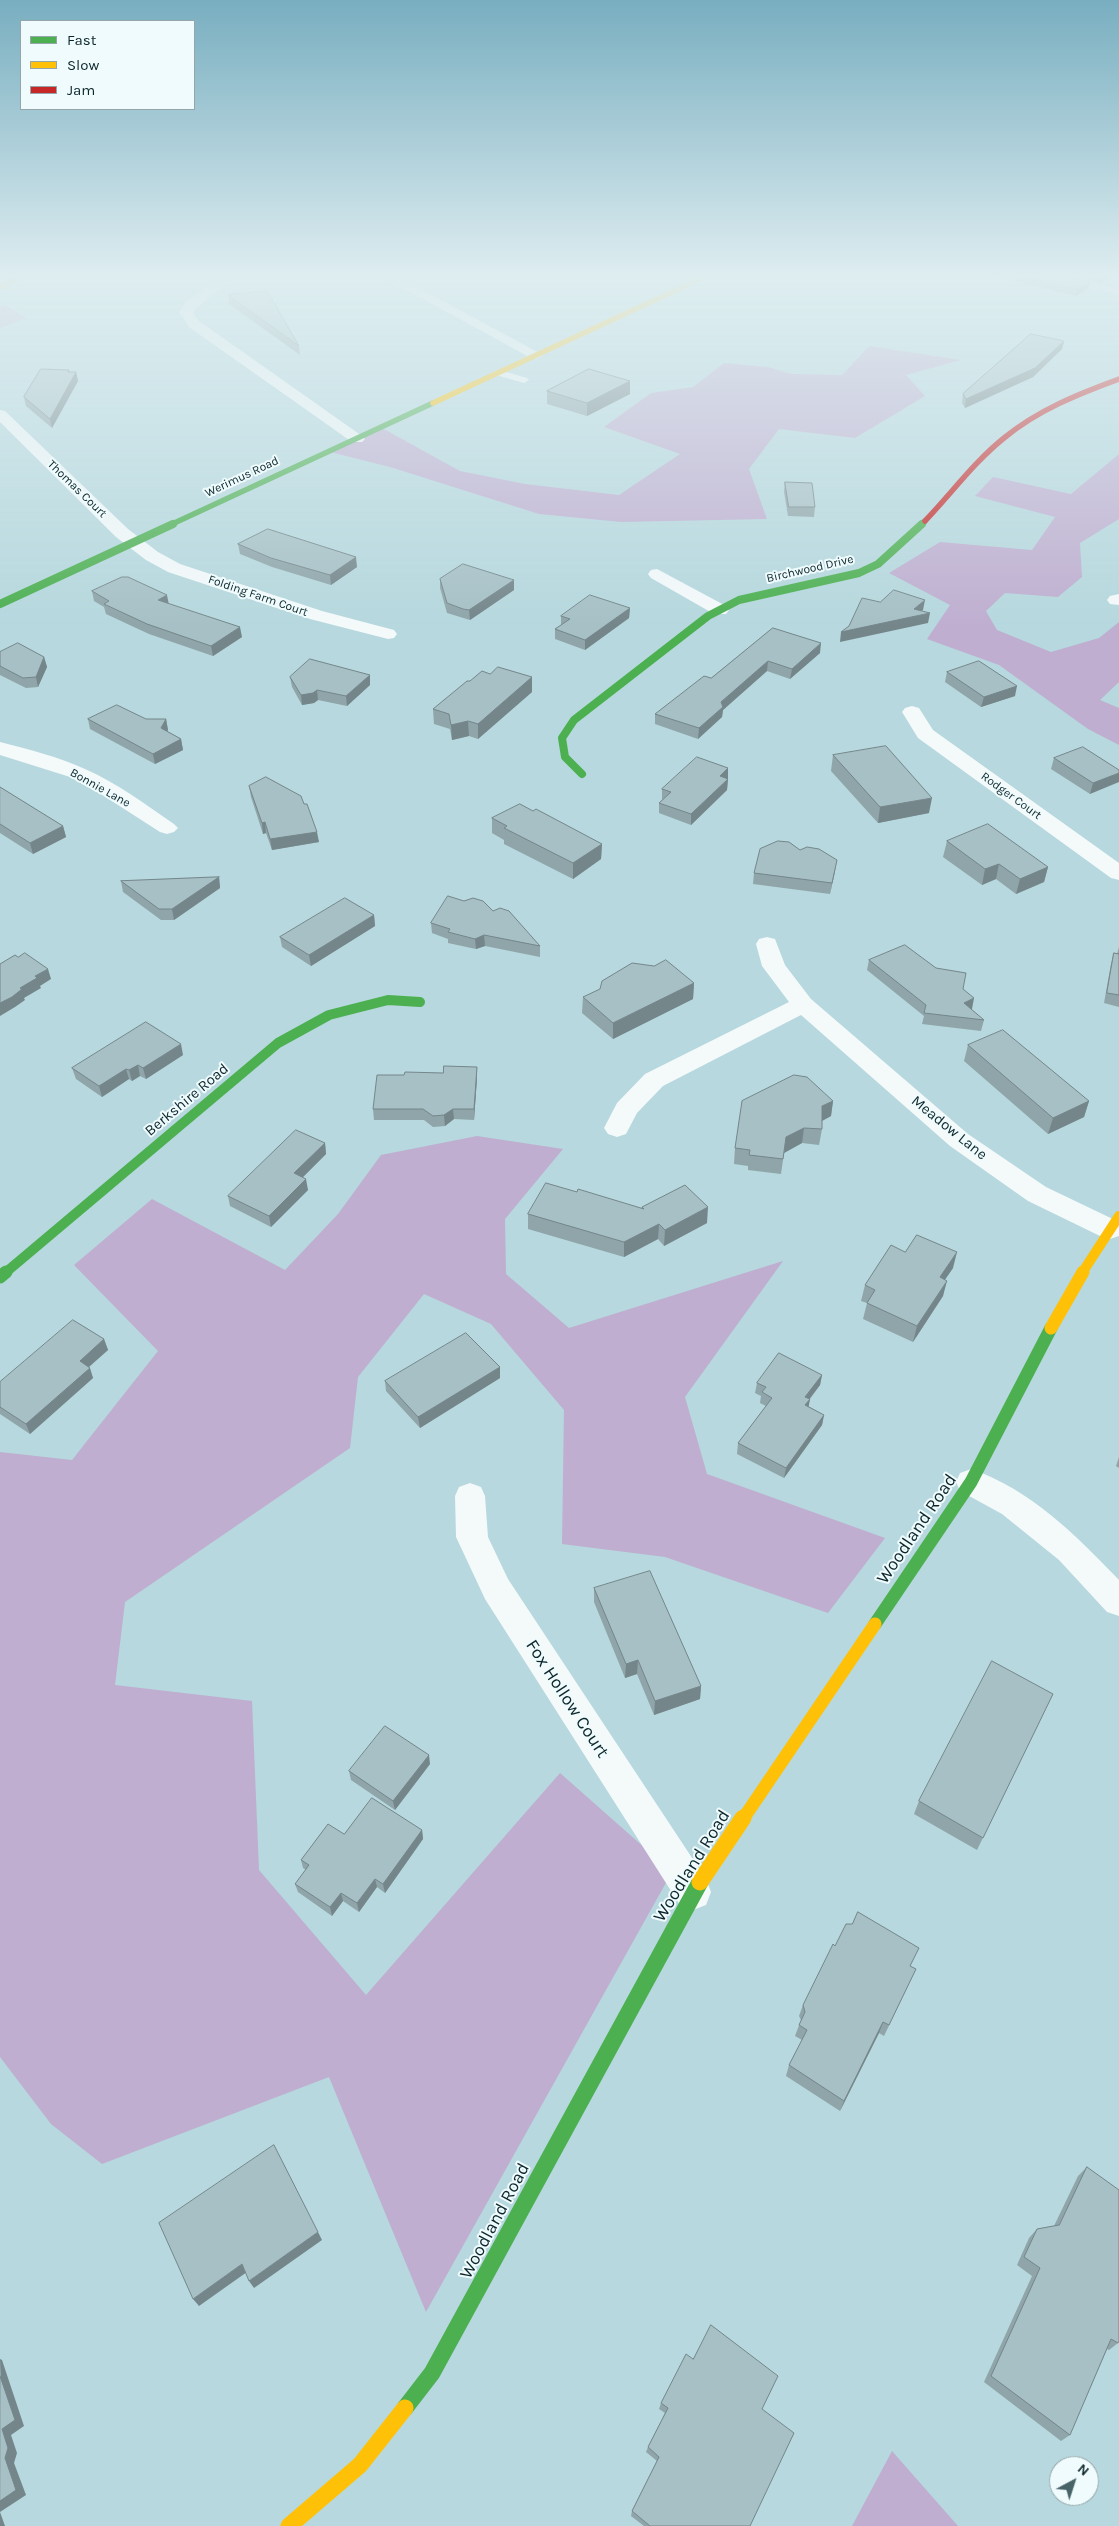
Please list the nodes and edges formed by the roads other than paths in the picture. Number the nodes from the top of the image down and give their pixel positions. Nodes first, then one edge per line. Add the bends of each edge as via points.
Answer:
1 (289, 391) edge
2 (461, 391) edge
3 (1085, 391) edge
4 (0, 414) edge
5 (357, 439) junction
6 (134, 543) junction
7 (657, 574) dead end
8 (1, 602) edge
9 (720, 610) junction
10 (388, 634) dead end
11 (912, 712) dead end
12 (0, 748) edge
13 (582, 774) dead end
14 (167, 828) dead end
15 (1119, 873) edge
16 (767, 944) dead end
17 (420, 1002) dead end
18 (803, 1004) junction
19 (617, 1128) dead end
20 (1115, 1222) edge
21 (0, 1277) edge
22 (971, 1482) junction
23 (470, 1496) dead end
24 (1119, 1602) edge
25 (693, 1892) junction
26 (289, 2526) edge

1 - 5 street
2 - 5 main road, Werimus Road
3 - 9 main road, Birchwood Drive via 1068,397 1003,439 926,520 878,564 859,573 739,600
4 - 6 street, Thomas Court
5 - 6 main road, Werimus Road
6 - 8 main road, Werimus Road
6 - 10 street, Folding Farm Court via 174,568 316,616
7 - 9 street
9 - 13 main road, Birchwood Drive via 574,720 562,738 566,757
11 - 15 street, Rodger Court via 925,734
12 - 14 street, Bonnie Lane via 79,774
16 - 18 street, Meadow Lane via 774,966
17 - 21 main road, Berkshire Road via 388,1000 328,1015 278,1043
18 - 19 street via 654,1080 626,1109
18 - 20 street, Meadow Lane via 959,1140 1037,1194
20 - 22 main road, Woodland Road via 1072,1290
22 - 24 street via 1013,1505 1070,1550
22 - 25 main road, Woodland Road
23 - 25 street, Fox Hollow Court via 472,1537 496,1589
25 - 26 main road, Woodland Road via 432,2373 360,2465

